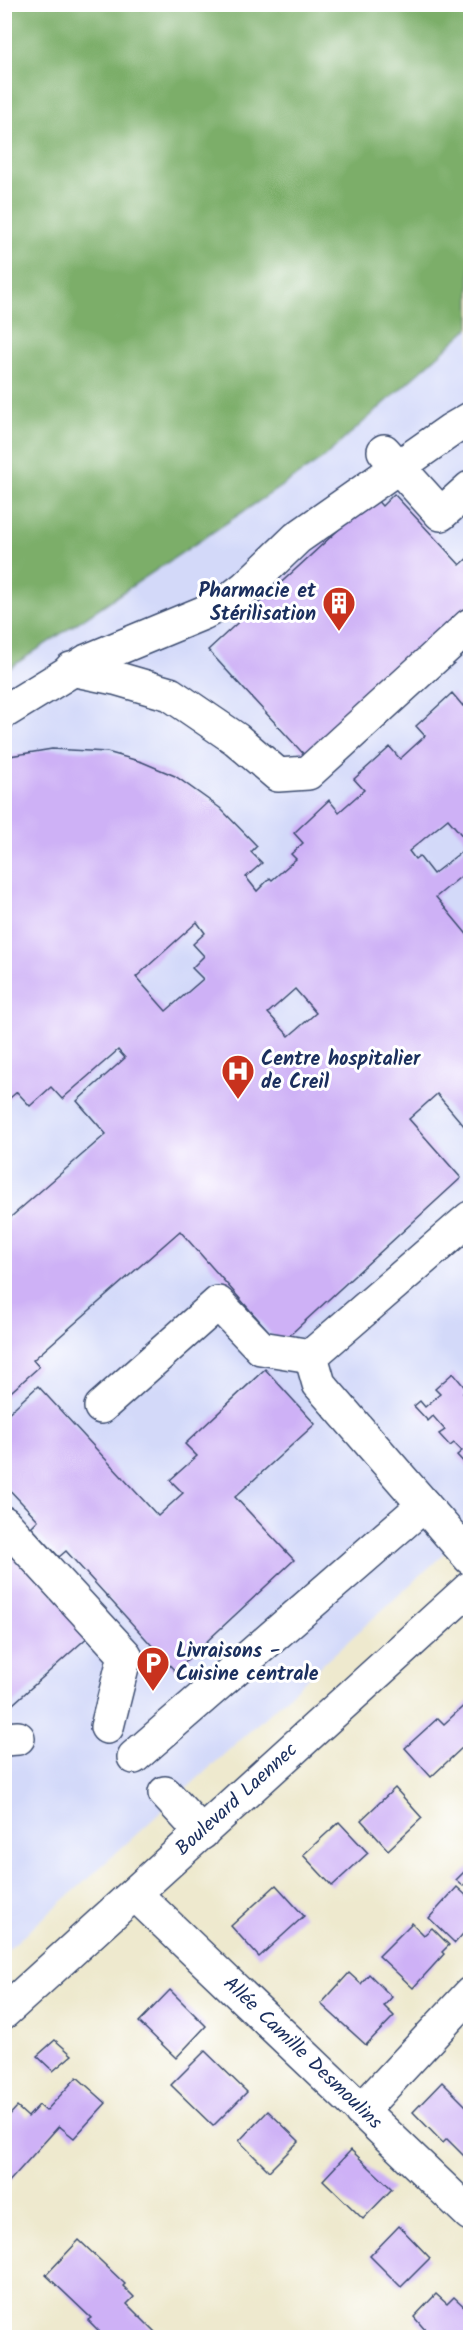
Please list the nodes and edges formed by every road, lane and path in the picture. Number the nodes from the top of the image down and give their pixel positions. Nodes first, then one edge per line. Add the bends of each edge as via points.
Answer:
1 (471, 419) edge
2 (390, 458) junction
3 (471, 488) edge
4 (471, 625) edge
5 (71, 669) junction
6 (4, 712) edge
7 (471, 1218) edge
8 (311, 1356) junction
9 (102, 1407) dead end
10 (424, 1505) junction
11 (4, 1523) edge
12 (471, 1558) edge
13 (471, 1588) edge
14 (107, 1727) dead end
15 (134, 1757) dead end
16 (165, 1792) dead end
17 (202, 1833) junction
18 (135, 1894) junction
19 (471, 1994) edge
20 (4, 2012) edge
21 (361, 2111) junction
22 (471, 2214) edge

1 - 2 street
2 - 3 street via 441,514
2 - 5 street via 232,598
4 - 5 street via 308,773 279,775 170,694
5 - 6 street
7 - 8 street
8 - 9 street via 261,1348 218,1302
8 - 10 street via 319,1384
10 - 12 street
10 - 15 street
11 - 14 street via 124,1655
13 - 17 street, Boulevard Laennec
16 - 17 street
17 - 18 street, Boulevard Laennec
18 - 20 street, Boulevard Laennec
18 - 21 street, Allée Camille Desmoulins
19 - 21 street
21 - 22 street, Allée Camille Desmoulins

